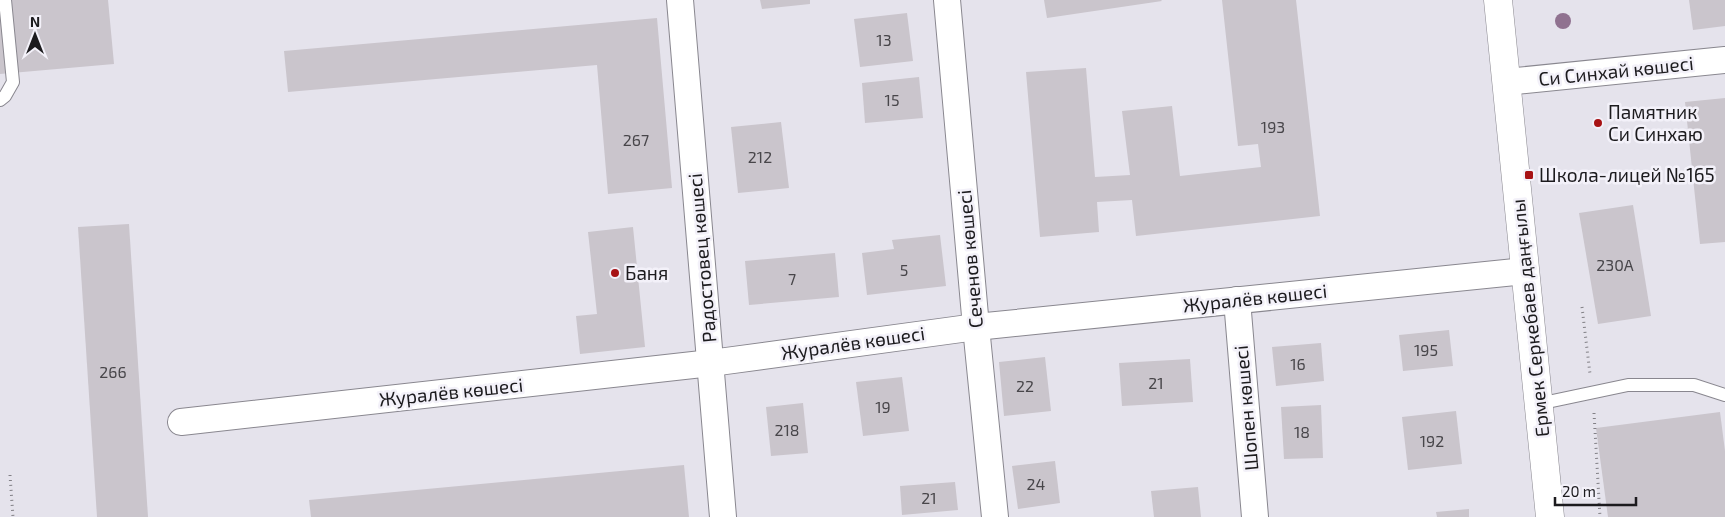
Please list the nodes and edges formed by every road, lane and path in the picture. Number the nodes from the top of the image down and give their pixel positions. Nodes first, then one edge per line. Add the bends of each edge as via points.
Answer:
1 (5, 0) edge
2 (680, 0) edge
3 (947, 0) edge
4 (1498, 0) edge
5 (1725, 60) edge
6 (1506, 82) junction
7 (0, 100) edge
8 (1525, 271) junction
9 (1237, 300) junction
10 (976, 326) junction
11 (711, 363) junction
12 (1725, 395) edge
13 (1538, 404) junction
14 (181, 422) dead end
15 (10, 475) dead end
16 (13, 517) edge
17 (723, 517) edge
18 (995, 517) edge
19 (1255, 517) edge
20 (1550, 517) edge

1 - 7 lane via 13,82 6,96
2 - 11 street, Радостовец көшесі
3 - 10 street, Сеченов көшесі
4 - 6 street, Ермек Серкебаев даңғылы
5 - 6 street, Си Синхай көшесі
6 - 8 street, Ермек Серкебаев даңғылы
8 - 9 street, Журалёв көшесі
8 - 13 street, Ермек Серкебаев даңғылы
9 - 10 street, Журалёв көшесі
9 - 19 street, Шопен көшесі
10 - 11 street, Журалёв көшесі
10 - 18 street, Сеченов көшесі
11 - 14 street, Журалёв көшесі
11 - 17 street, Радостовец көшесі
12 - 13 lane via 1694,385 1628,385
13 - 20 street, Ермек Серкебаев даңғылы
15 - 16 path

